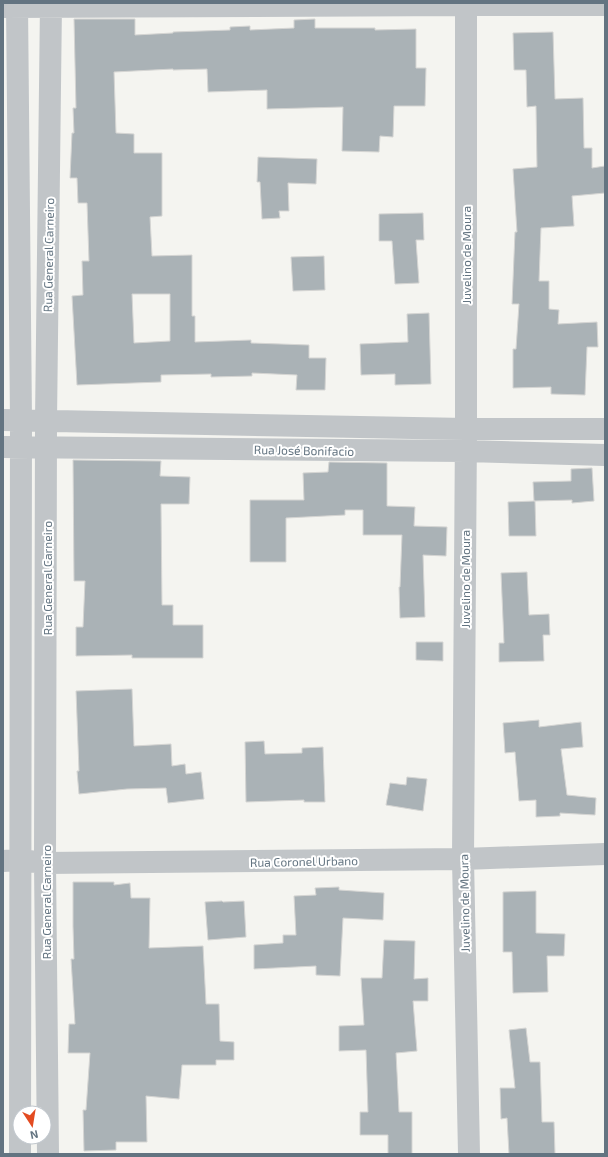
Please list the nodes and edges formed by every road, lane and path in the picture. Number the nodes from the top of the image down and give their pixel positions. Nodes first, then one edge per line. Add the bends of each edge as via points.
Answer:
1 (466, 4) edge
2 (51, 5) edge
3 (605, 5) edge
4 (12, 6) edge
5 (18, 98) junction
6 (50, 103) junction
7 (19, 215) junction
8 (48, 218) junction
9 (20, 313) junction
10 (47, 316) junction
11 (12, 420) edge
12 (46, 421) junction
13 (466, 429) junction
14 (605, 429) edge
15 (47, 447) junction
16 (12, 448) edge
17 (466, 451) junction
18 (605, 455) edge
19 (20, 524) junction
20 (47, 526) junction
21 (20, 630) junction
22 (46, 633) junction
23 (20, 744) junction
24 (46, 748) junction
25 (605, 854) edge
26 (12, 860) edge
27 (463, 860) junction
28 (45, 863) junction
29 (20, 947) junction
30 (46, 949) junction
31 (20, 1052) junction
32 (47, 1052) junction
33 (20, 1154) edge
34 (48, 1154) edge
35 (468, 1154) edge

1 - 2 street
1 - 3 street
1 - 13 street, Juvelino de Moura
2 - 4 street
2 - 6 street, Rua General Carneiro
4 - 5 street
5 - 6 street
5 - 7 street
6 - 8 street, Rua General Carneiro
7 - 8 street
7 - 9 street
8 - 10 street, Rua General Carneiro
9 - 10 street
9 - 11 street
10 - 12 street, Rua General Carneiro
11 - 12 street, Rua José Bonifacio
11 - 16 street
12 - 13 street, Rua José Bonifacio
12 - 15 street, Rua General Carneiro
13 - 14 street, Rua José Bonifacio
13 - 17 street, Juvelino de Moura
15 - 16 street, Rua José Bonifacio
15 - 17 street, Rua José Bonifacio
15 - 20 street, Rua General Carneiro
16 - 19 street
17 - 18 street, Rua José Bonifacio
17 - 27 street, Juvelino de Moura
19 - 20 street
19 - 21 street
20 - 22 street, Rua General Carneiro
21 - 22 street
21 - 23 street
22 - 24 street, Rua General Carneiro
23 - 24 street
23 - 26 street
24 - 28 street, Rua General Carneiro
25 - 27 street, Rua Coronel Urbano
26 - 28 street, Rua Coronel Urbano
26 - 29 street
27 - 28 street, Rua Coronel Urbano
27 - 35 street, Juvelino de Moura
28 - 30 street, Rua General Carneiro
29 - 30 street
29 - 31 street
30 - 32 street, Rua General Carneiro
31 - 32 street
31 - 33 street
32 - 34 street, Rua General Carneiro

